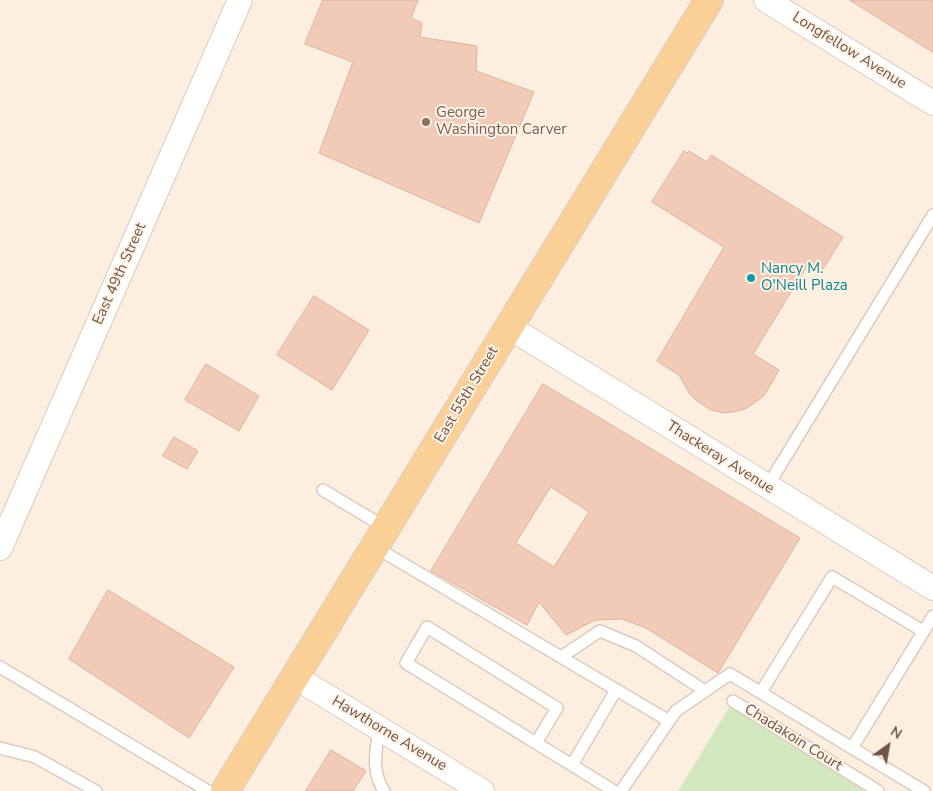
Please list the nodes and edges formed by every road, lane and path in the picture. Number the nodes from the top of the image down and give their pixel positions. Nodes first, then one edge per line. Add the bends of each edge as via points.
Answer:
1 (240, 0) edge
2 (709, 0) edge
3 (766, 0) edge
4 (933, 103) edge
5 (933, 215) edge
6 (509, 327) junction
7 (767, 487) junction
8 (323, 490) dead end
9 (380, 537) junction
10 (0, 548) edge
11 (933, 588) edge
12 (933, 616) edge
13 (923, 631) junction
14 (561, 657) junction
15 (0, 667) edge
16 (295, 677) junction
17 (616, 690) junction
18 (705, 691) junction
19 (761, 692) junction
20 (733, 701) dead end
21 (669, 721) junction
22 (379, 728) junction
23 (536, 743) junction
24 (0, 748) edge
25 (852, 748) junction
26 (572, 765) junction
27 (466, 787) edge
28 (96, 791) edge
29 (208, 791) edge
30 (225, 791) edge
31 (384, 791) edge
32 (614, 791) edge
33 (621, 791) edge
34 (878, 791) edge
35 (924, 791) edge

1 - 10 street, East 49th Street
2 - 6 main road, East 55th Street
3 - 4 street, Longfellow Avenue
5 - 7 lane
6 - 7 street, Thackeray Avenue
6 - 9 main road, East 55th Street
7 - 11 street, Thackeray Avenue
8 - 9 lane
9 - 14 lane
9 - 16 main road, East 55th Street
12 - 13 lane
13 - 19 lane via 832,576
13 - 25 lane
14 - 17 lane
14 - 18 lane via 600,631 636,646
15 - 29 lane
16 - 22 street, Hawthorne Avenue
16 - 30 main road, East 55th Street
17 - 21 lane
17 - 26 lane
18 - 19 lane via 730,674
18 - 21 lane
19 - 25 lane
20 - 34 lane, Chadakoin Court
21 - 33 lane
22 - 27 street, Hawthorne Avenue
22 - 31 lane via 375,764 377,780
23 - 23 lane via 406,663 427,627 557,708
23 - 26 lane
24 - 28 lane via 35,757
25 - 35 lane
26 - 32 lane

